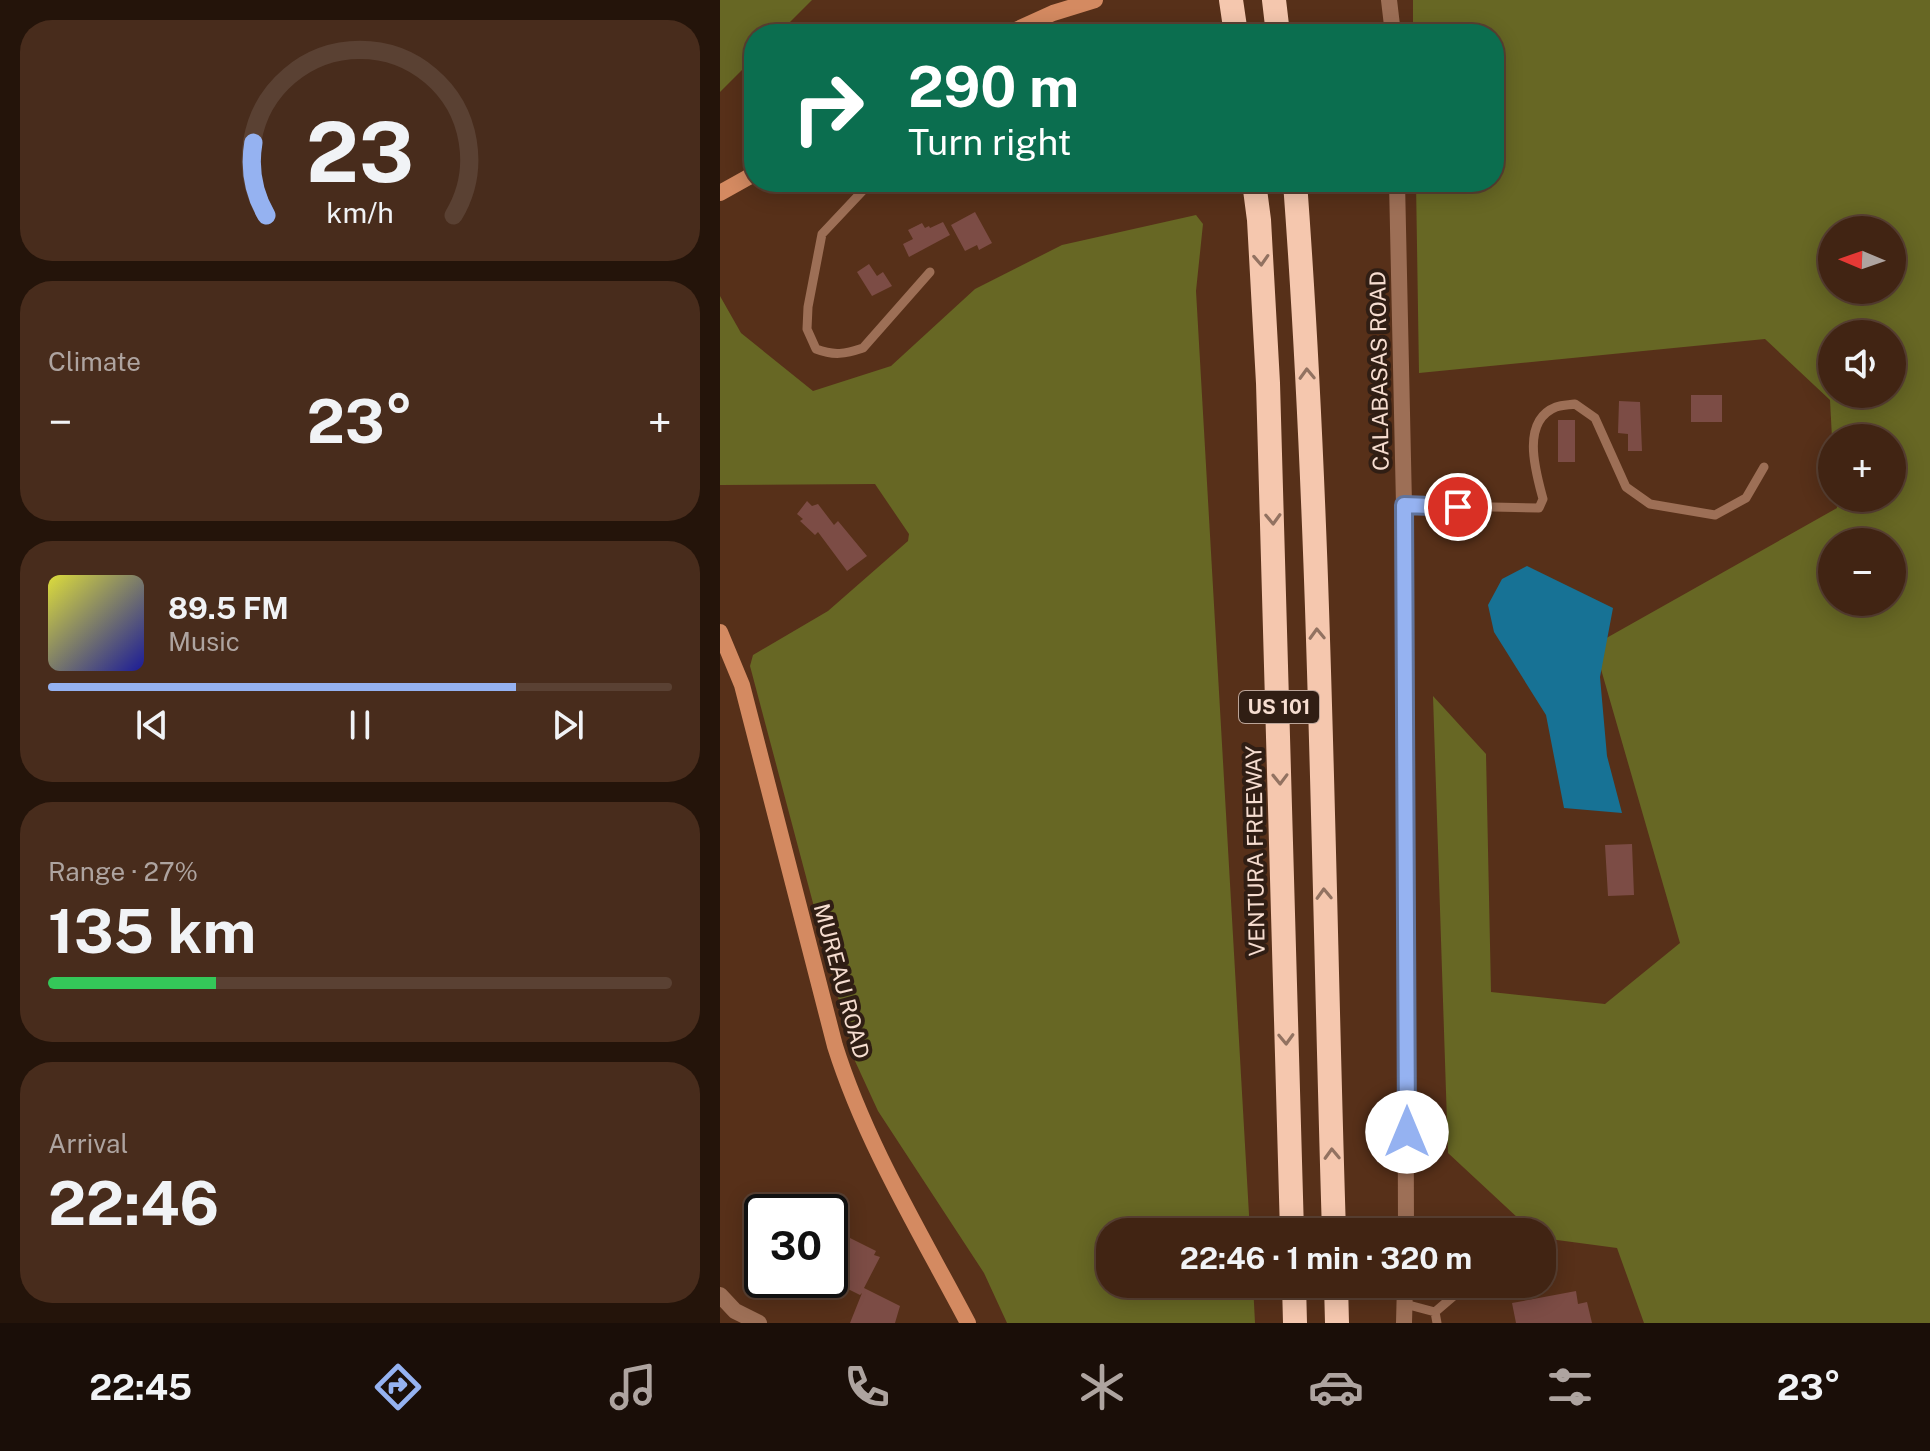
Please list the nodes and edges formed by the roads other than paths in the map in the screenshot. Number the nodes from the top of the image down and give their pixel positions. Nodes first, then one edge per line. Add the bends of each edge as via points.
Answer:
1 (1095, 0) edge
2 (1231, 0) edge
3 (1274, 0) edge
4 (1389, 0) edge
5 (1029, 24) edge
6 (1235, 24) edge
7 (1277, 24) edge
8 (1392, 24) edge
9 (744, 180) edge
10 (862, 192) edge
11 (1255, 192) edge
12 (1296, 192) edge
13 (1397, 192) edge
14 (720, 193) edge
15 (930, 272) dead end
16 (1764, 467) dead end
17 (1404, 505) junction
18 (720, 632) edge
19 (1292, 1218) edge
20 (1334, 1218) edge
21 (1406, 1218) edge
22 (720, 1295) edge
23 (1294, 1298) edge
24 (1336, 1298) edge
25 (1405, 1298) edge
26 (1453, 1298) edge
27 (1405, 1304) junction
28 (1436, 1318) edge
29 (759, 1323) edge
30 (968, 1323) edge
31 (1295, 1323) edge
32 (1337, 1323) edge
33 (1404, 1323) edge

1 - 5 main road
2 - 6 highway
3 - 7 highway
4 - 8 street
9 - 14 main road
10 - 15 lane via 822,234 808,307 807,329 816,349 831,355 863,348
11 -> 19 highway, VENTURA FREEWAY / US 101 via 1270,443
20 -> 12 highway, US 101 via 1315,584
13 - 17 street, CALABASAS ROAD
16 - 17 lane via 1746,498 1715,515 1650,504 1626,487 1595,418 1575,404 1553,408 1537,425 1532,461 1543,499 1539,508
17 - 21 street, CALABASAS ROAD
18 - 30 main road, MUREAU ROAD via 742,685 850,1093
22 - 29 street via 735,1311
23 - 31 highway
24 - 32 highway
25 - 27 street
26 - 28 lane
27 - 28 lane
27 - 33 street

